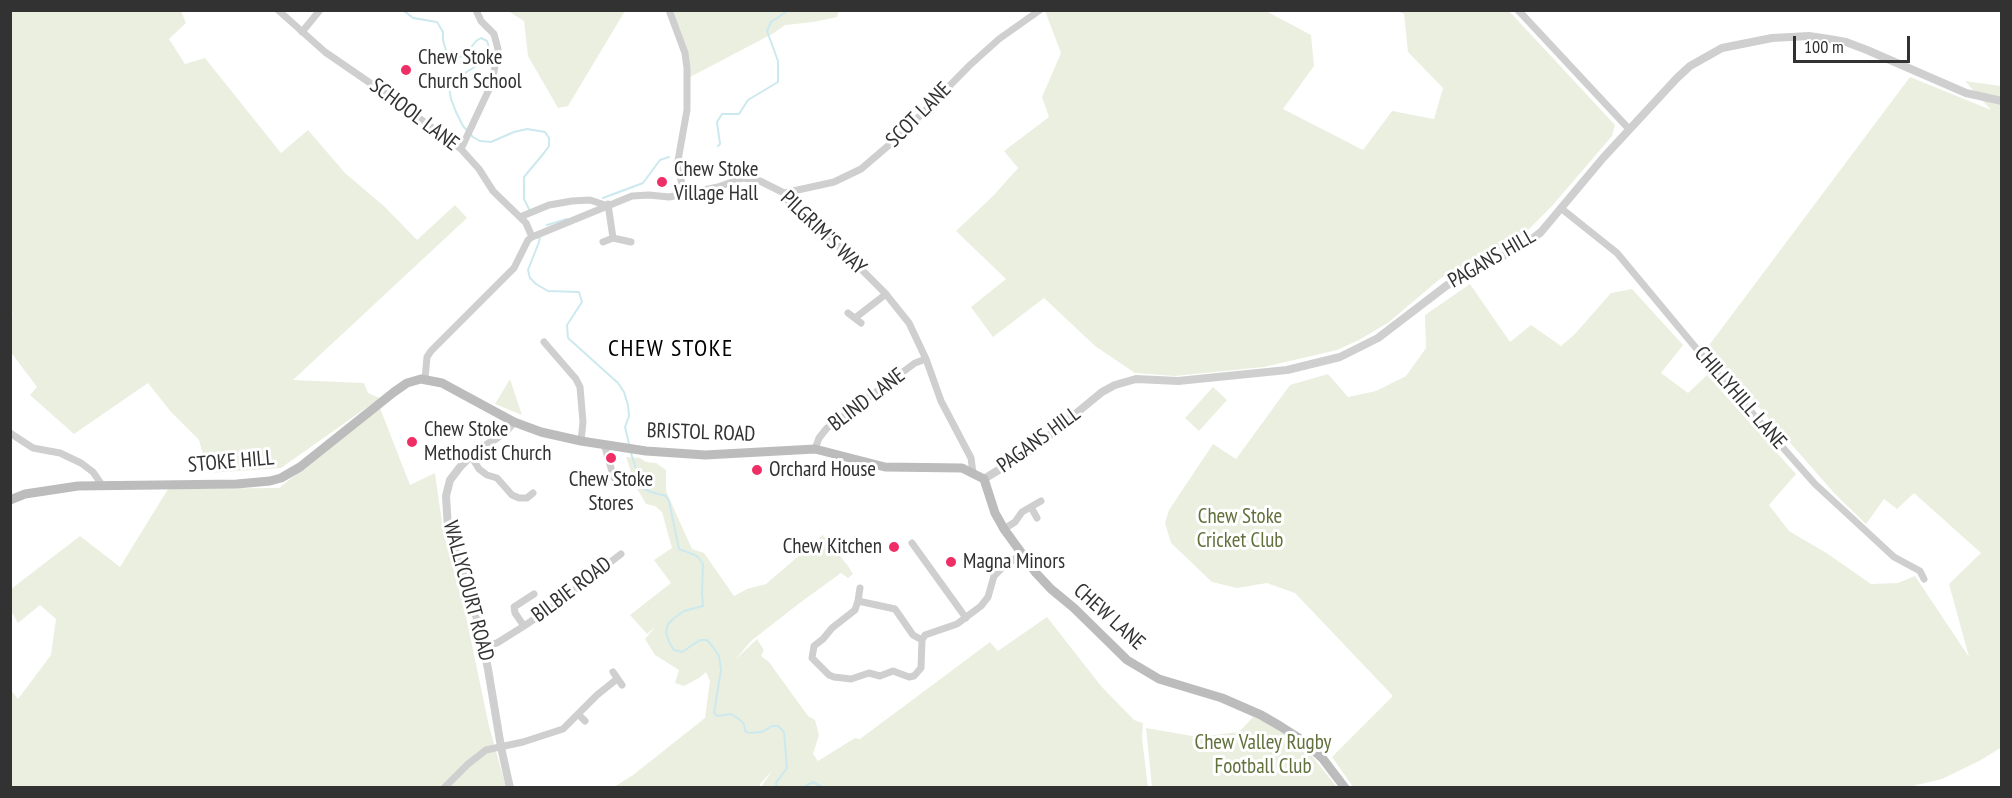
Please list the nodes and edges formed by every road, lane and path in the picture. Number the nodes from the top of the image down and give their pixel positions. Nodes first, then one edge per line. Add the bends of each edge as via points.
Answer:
1 (278, 10) edge
2 (320, 10) edge
3 (476, 10) edge
4 (669, 10) edge
5 (1040, 10) edge
6 (1518, 10) edge
7 (302, 32) junction
8 (2001, 101) edge
9 (1629, 129) junction
10 (461, 149) junction
11 (784, 193) junction
12 (685, 194) junction
13 (607, 205) junction
14 (1562, 209) junction
15 (520, 217) junction
16 (533, 236) junction
17 (613, 238) junction
18 (603, 242) dead end
19 (631, 242) dead end
20 (886, 294) junction
21 (848, 313) dead end
22 (544, 342) dead end
23 (926, 359) junction
24 (425, 379) junction
25 (514, 422) junction
26 (10, 433) edge
27 (581, 441) junction
28 (604, 444) junction
29 (815, 449) junction
30 (471, 456) junction
31 (973, 473) junction
32 (614, 478) dead end
33 (984, 479) junction
34 (102, 485) junction
35 (534, 493) dead end
36 (10, 500) edge
37 (1041, 501) dead end
38 (1030, 507) junction
39 (1037, 518) dead end
40 (1004, 530) junction
41 (912, 543) dead end
42 (621, 554) dead end
43 (1022, 554) junction
44 (1924, 579) dead end
45 (860, 588) dead end
46 (534, 594) dead end
47 (858, 601) junction
48 (966, 618) junction
49 (524, 626) junction
50 (922, 640) junction
51 (483, 646) junction
52 (617, 679) dead end
53 (578, 714) junction
54 (585, 721) dead end
55 (501, 747) junction
56 (444, 788) edge
57 (510, 788) edge
58 (1345, 788) edge

1 - 7 street, SCHOOL LANE
2 - 7 street
3 - 10 street via 494,34 498,49 492,83
4 - 12 street via 687,68 687,110 677,166
5 - 11 street, SCOT LANE via 999,39 902,135 861,169 834,182
6 - 9 street
7 - 10 street, SCHOOL LANE
8 - 9 street, PAGANS HILL via 1939,82 1846,42 1786,37 1742,43 1707,55 1677,78
9 - 14 street, PAGANS HILL
10 - 15 street, SCHOOL LANE via 493,191
11 - 12 street, PILGRIM'S WAY via 760,181 743,178
11 - 20 street, PILGRIM'S WAY via 790,204
12 - 13 street, PILGRIM'S WAY via 632,196
13 - 15 street via 590,200 561,203
13 - 16 street, PILGRIM'S WAY
13 - 17 street
14 - 33 street, PAGANS HILL via 1522,247 1446,286 1400,323 1357,350 1287,370 1178,381 1136,379 1114,385 1034,448
14 - 44 street, CHILLYHILL LANE via 1617,253 1815,484 1894,557 1920,571
15 - 16 street, SCHOOL LANE
16 - 24 street via 514,268 431,351
17 - 18 street
17 - 19 street
20 - 21 street via 858,321
20 - 23 street, PILGRIM'S WAY via 909,324
22 - 27 street via 581,390
23 - 29 street, BLIND LANE via 915,363 827,428
23 - 31 street, PILGRIM'S WAY via 941,401 971,458
24 - 25 main road, BRISTOL ROAD via 442,383
24 - 34 main road, STOKE HILL via 412,381 394,392 321,452 281,478 237,484
25 - 27 main road, BRISTOL ROAD
25 - 30 street, WALLYCOURT ROAD
26 - 34 street via 33,448 60,453 81,463
27 - 28 main road, BRISTOL ROAD
28 - 29 main road, BRISTOL ROAD via 705,455
28 - 32 street
29 - 31 main road, BRISTOL ROAD via 885,467 954,467
30 - 35 street via 479,469 496,478 512,495 527,498
30 - 51 street, WALLYCOURT ROAD via 450,480 446,515
31 - 33 main road, BRISTOL ROAD
33 - 40 main road, CHEW LANE
34 - 36 main road, STOKE HILL via 48,489
37 - 38 street
38 - 39 street
38 - 40 street
40 - 43 main road, CHEW LANE
41 - 48 street
42 - 49 street, BILBIE ROAD
43 - 48 street via 994,576 988,597
43 - 58 main road, CHEW LANE via 1051,590 1133,664 1159,679 1222,698 1270,720 1323,759
45 - 47 street
46 - 49 street via 514,607
47 - 50 street via 895,609
47 - 50 street via 855,610 814,646 813,658 829,675 851,679 893,671 914,676 921,669
48 - 50 street via 925,635
49 - 51 street, BILBIE ROAD via 497,643
51 - 55 street, WALLYCOURT ROAD
52 - 53 street
53 - 54 street
53 - 55 street via 556,732
55 - 56 street via 486,750
55 - 57 street, WALLYCOURT ROAD

